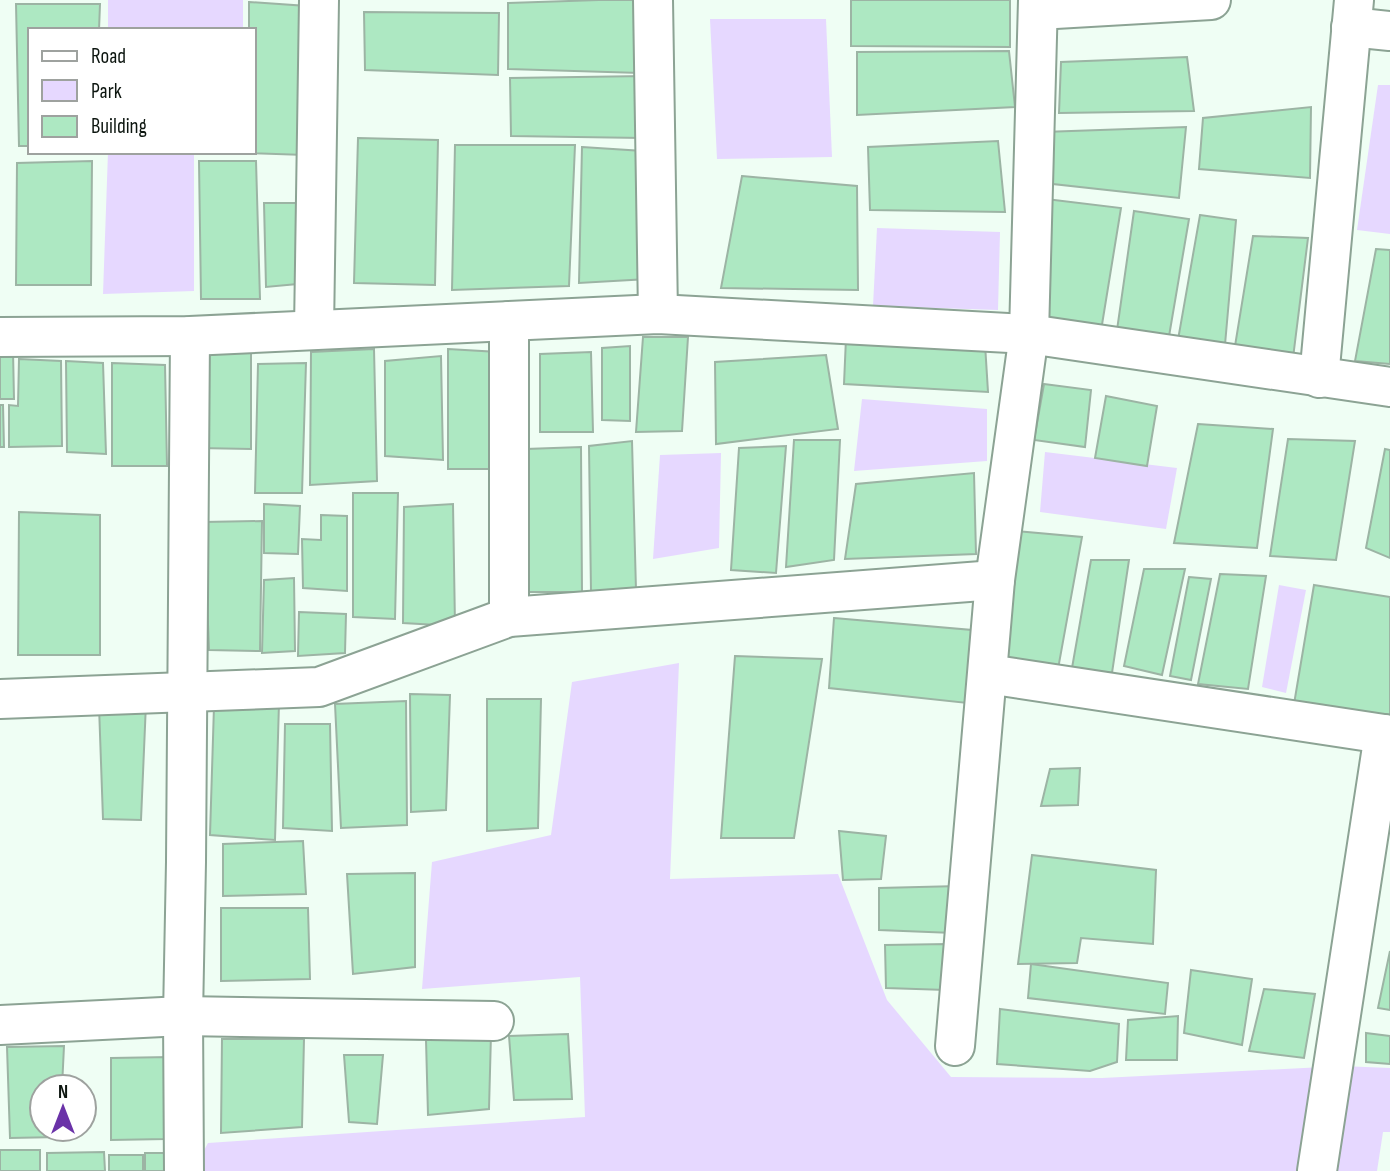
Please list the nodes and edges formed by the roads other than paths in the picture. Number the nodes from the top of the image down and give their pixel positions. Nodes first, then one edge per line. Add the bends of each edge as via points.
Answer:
1 (319, 0) edge
2 (653, 0) edge
3 (1211, 0) edge
4 (1038, 5) edge
5 (1352, 14) edge
6 (1390, 31) edge
7 (658, 314) junction
8 (509, 321) junction
9 (314, 330) junction
10 (1029, 334) junction
11 (190, 336) junction
12 (0, 337) edge
13 (1319, 377) junction
14 (1390, 387) edge
15 (995, 580) junction
16 (509, 617) junction
17 (988, 674) junction
18 (188, 692) junction
19 (0, 699) edge
20 (1387, 734) edge
21 (183, 1016) junction
22 (495, 1021) dead end
23 (0, 1025) edge
24 (955, 1046) dead end
25 (184, 1171) edge
26 (1317, 1171) edge

1 - 9 street
2 - 7 street
3 - 4 street
4 - 10 street
5 - 6 street
5 - 13 street
7 - 8 street
7 - 10 street
8 - 9 street
8 - 16 street
9 - 11 street
10 - 13 street
10 - 15 street
11 - 12 street
11 - 18 street
13 - 14 street
15 - 16 street
15 - 17 street
16 - 18 street via 318,687
17 - 20 street
17 - 24 street
18 - 19 street
18 - 21 street
20 - 26 street
21 - 22 street
21 - 23 street
21 - 25 street

